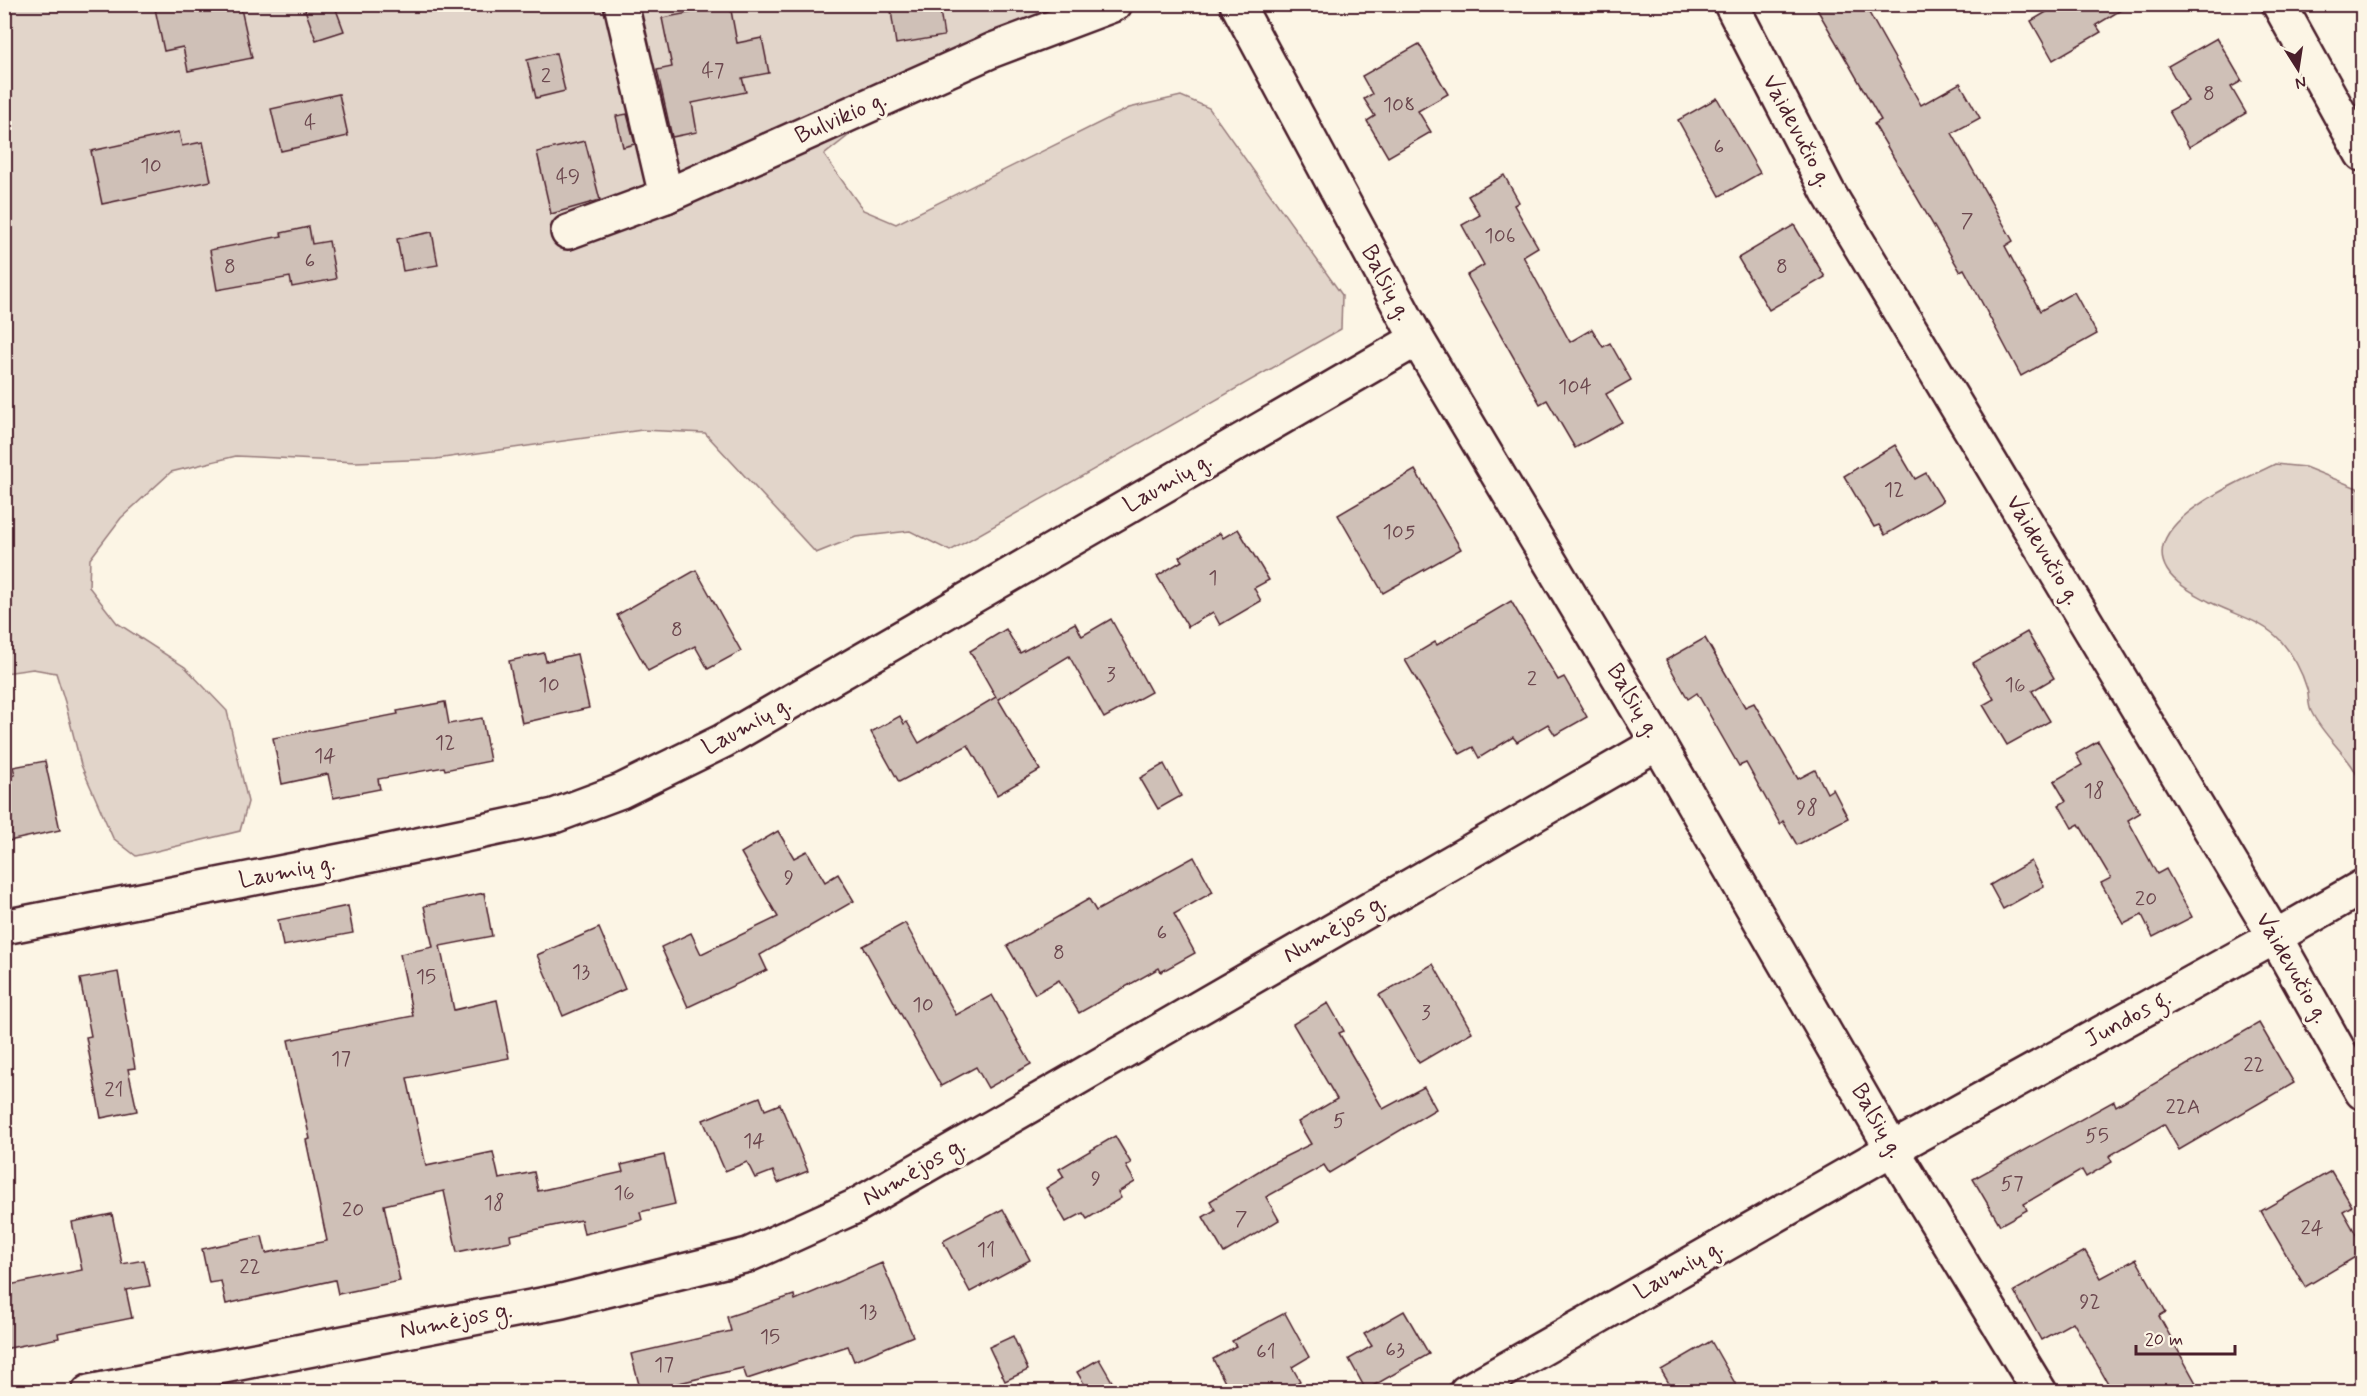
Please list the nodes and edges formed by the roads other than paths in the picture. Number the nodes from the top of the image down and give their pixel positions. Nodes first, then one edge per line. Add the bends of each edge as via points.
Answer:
1 (621, 4) edge
2 (1115, 4) edge
3 (1237, 4) edge
4 (1731, 4) edge
5 (2279, 4) edge
6 (2362, 154) edge
7 (666, 196) junction
8 (568, 232) dead end
9 (1417, 339) junction
10 (1658, 743) junction
11 (2362, 887) edge
12 (4, 927) edge
13 (2275, 937) junction
14 (2362, 1092) edge
15 (1892, 1149) junction
16 (89, 1392) edge
17 (1466, 1392) edge
18 (2040, 1392) edge

1 - 7 street
2 - 7 street, Bulvikio g. via 993,50
3 - 9 street, Balsių g.
4 - 13 street, Vaidevučio g. via 1828,192
5 - 6 street
7 - 8 street, Bulvikio g.
9 - 10 street, Balsių g.
9 - 12 street, Laumių g. via 723,741 621,791 554,816
10 - 15 street, Balsių g.
10 - 16 street, Numėjos g. via 854,1207 748,1255 562,1301
11 - 13 street, Jundos g.
13 - 14 street, Vaidevučio g.
13 - 15 street, Jundos g.
15 - 17 street, Laumių g.
15 - 18 street, Balsių g.

